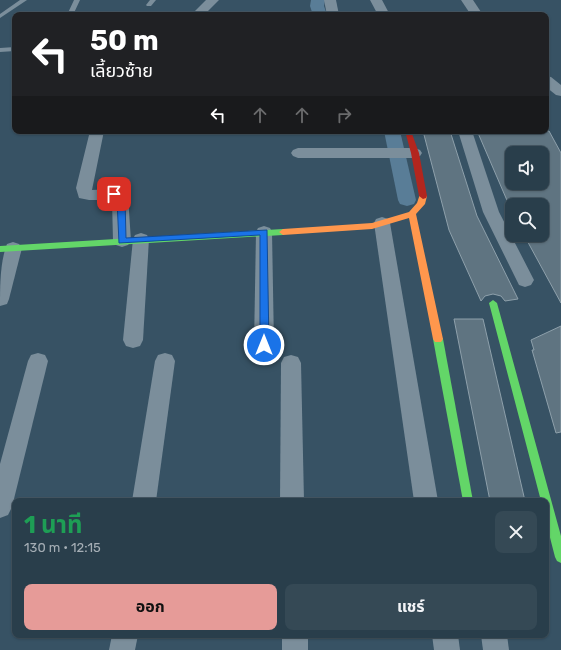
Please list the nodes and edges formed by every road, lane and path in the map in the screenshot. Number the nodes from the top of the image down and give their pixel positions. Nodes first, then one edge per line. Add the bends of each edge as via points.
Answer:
1 (24, 0) edge
2 (77, 0) edge
3 (213, 0) edge
4 (330, 0) edge
5 (376, 0) edge
6 (467, 0) edge
7 (71, 12) edge
8 (200, 12) edge
9 (333, 12) edge
10 (382, 12) edge
11 (475, 12) edge
12 (0, 16) edge
13 (12, 49) edge
14 (0, 50) edge
15 (549, 82) edge
16 (561, 92) edge
17 (96, 134) edge
18 (409, 134) edge
19 (466, 134) edge
20 (298, 153) dead end
21 (415, 153) junction
22 (412, 214) junction
23 (382, 223) junction
24 (264, 232) junction
25 (141, 240) junction
26 (122, 241) junction
27 (7, 248) edge
28 (526, 280) dead end
29 (0, 299) edge
30 (493, 303) dead end
31 (133, 340) dead end
32 (264, 345) dead end
33 (38, 361) dead end
34 (165, 361) dead end
35 (291, 363) dead end
36 (144, 498) edge
37 (292, 498) edge
38 (426, 498) edge
39 (467, 498) edge
40 (545, 498) edge
41 (4, 506) edge
42 (549, 512) edge
43 (561, 557) edge
44 (124, 638) edge
45 (295, 638) edge
46 (445, 638) edge
47 (494, 638) edge
48 (122, 650) edge
49 (295, 650) edge
50 (447, 650) edge
51 (496, 650) edge

1 - 12 lane
2 - 7 lane
3 - 8 street
4 - 9 street
5 - 10 street
6 - 11 street
13 - 14 lane
15 - 16 street
17 - 26 street via 84,188 85,194 120,196
18 - 21 street
19 - 28 street via 491,212
20 - 21 street
21 - 22 street via 423,195 421,204
22 - 23 street
22 - 39 street via 433,309
23 - 24 street via 372,226
23 - 38 street
24 - 25 street
24 - 32 street
25 - 26 street
25 - 31 street
26 - 27 street
27 - 29 street
30 - 40 street
33 - 41 street
34 - 36 street
35 - 37 street
42 - 43 street
44 - 48 street
45 - 49 street
46 - 50 street
47 - 51 street

